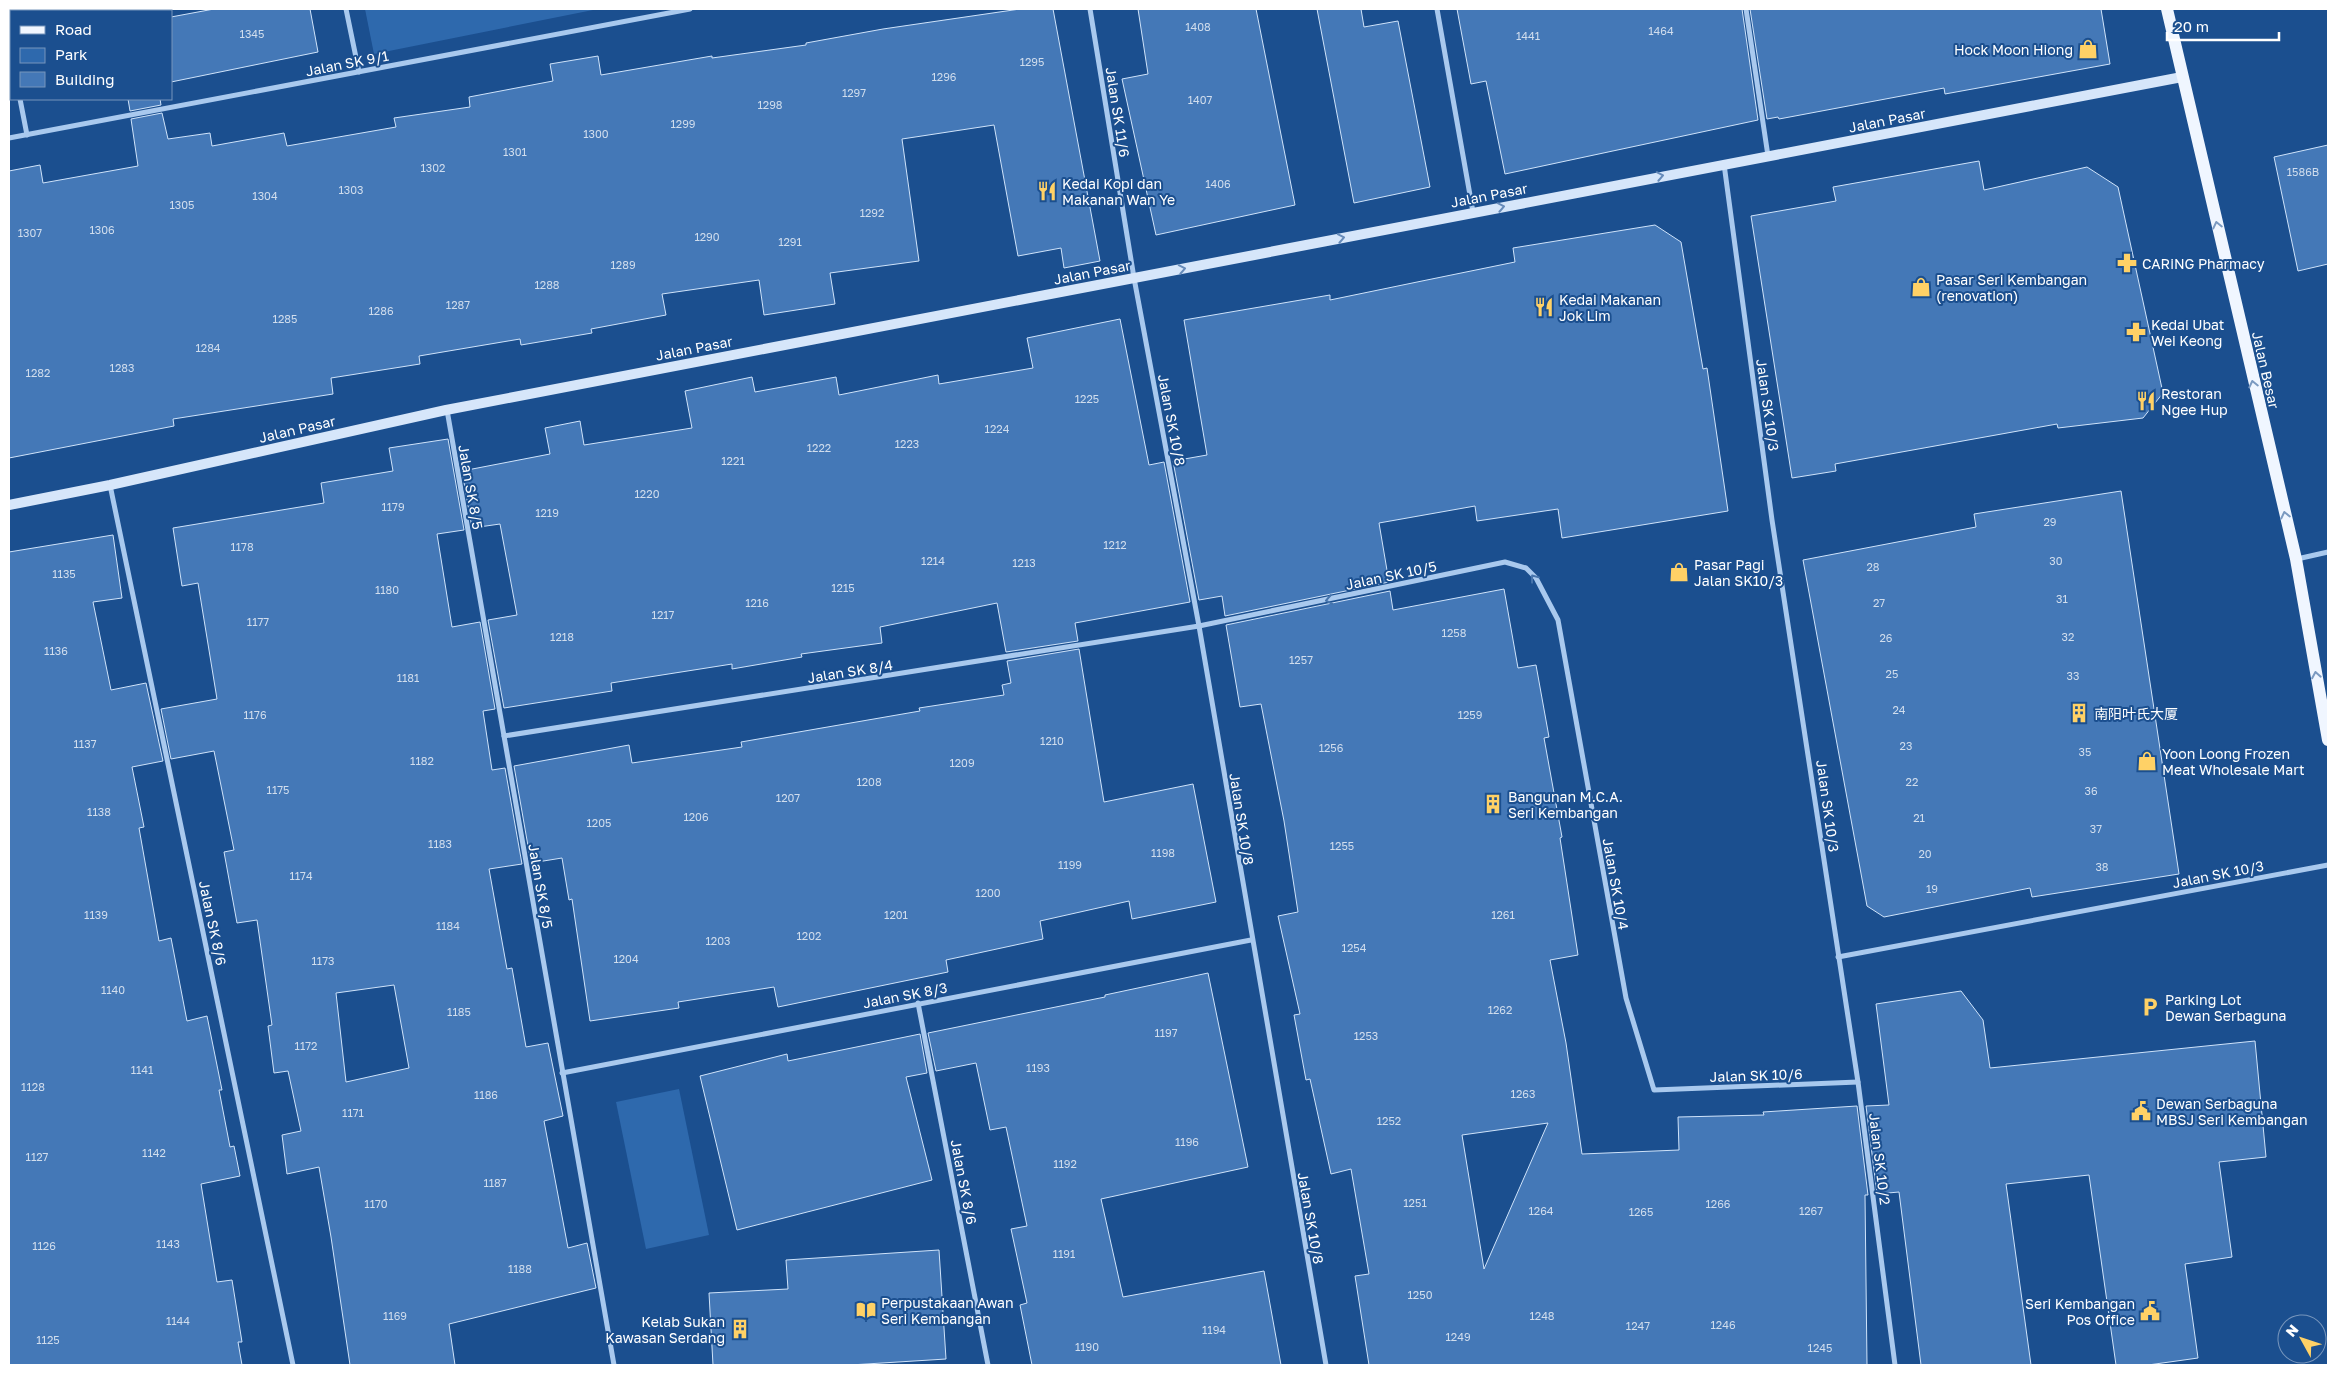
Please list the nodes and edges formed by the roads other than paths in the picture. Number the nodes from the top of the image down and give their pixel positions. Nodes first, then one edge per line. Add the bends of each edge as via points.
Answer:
1 (346, 9) edge
2 (690, 9) edge
3 (1090, 9) edge
4 (1437, 9) edge
5 (1746, 9) edge
6 (2167, 9) edge
7 (359, 72) junction
8 (2182, 77) junction
9 (20, 100) edge
10 (27, 135) junction
11 (9, 138) edge
12 (1768, 156) junction
13 (1724, 164) junction
14 (1473, 212) junction
15 (1134, 278) junction
16 (446, 410) junction
17 (110, 485) junction
18 (9, 504) edge
19 (2328, 552) edge
20 (2296, 559) junction
21 (1558, 620) joint
22 (1199, 626) junction
23 (504, 736) junction
24 (2328, 740) edge
25 (2328, 865) edge
26 (1251, 940) junction
27 (1838, 957) junction
28 (918, 1004) junction
29 (562, 1073) junction
30 (1858, 1082) junction
31 (1654, 1090) joint
32 (293, 1365) edge
33 (614, 1365) edge
34 (988, 1365) edge
35 (1326, 1365) edge
36 (1895, 1365) edge

1 - 7 street
2 - 7 street, Jalan SK 9/1
3 - 15 street, Jalan SK 11/6
4 - 14 street
5 - 12 street
6 - 8 main road, Jalan Besar
7 - 10 street, Jalan SK 9/1
8 - 12 street, Jalan Pasar
20 -> 8 main road, Jalan Besar
9 - 10 street
10 - 11 street, Jalan SK 9/1
12 - 13 street, Jalan Pasar
14 -> 13 street, Jalan Pasar
13 - 27 street, Jalan SK 10/3 via 1772,520
15 -> 14 street, Jalan Pasar
15 - 16 street, Jalan Pasar
15 - 22 street, Jalan SK 10/8
16 - 17 street, Jalan Pasar
16 - 23 street, Jalan SK 8/5
17 - 18 street, Jalan Pasar
17 - 32 street, Jalan SK 8/6
19 - 20 street
24 -> 20 main road, Jalan Besar
21 -> 22 street, Jalan SK 10/5 via 1536,578 1526,568 1505,562
21 - 31 street, Jalan SK 10/4 via 1626,998
22 - 23 street, Jalan SK 8/4
22 - 26 street, Jalan SK 10/8
23 - 29 street, Jalan SK 8/5
25 - 27 street, Jalan SK 10/3
26 - 28 street, Jalan SK 8/3
26 - 35 street, Jalan SK 10/8
27 - 30 street, Jalan SK 10/2
28 - 29 street, Jalan SK 8/3
28 - 34 street, Jalan SK 8/6
29 - 33 street, Jalan SK 8/5
30 - 31 street, Jalan SK 10/6
30 - 36 street, Jalan SK 10/2

